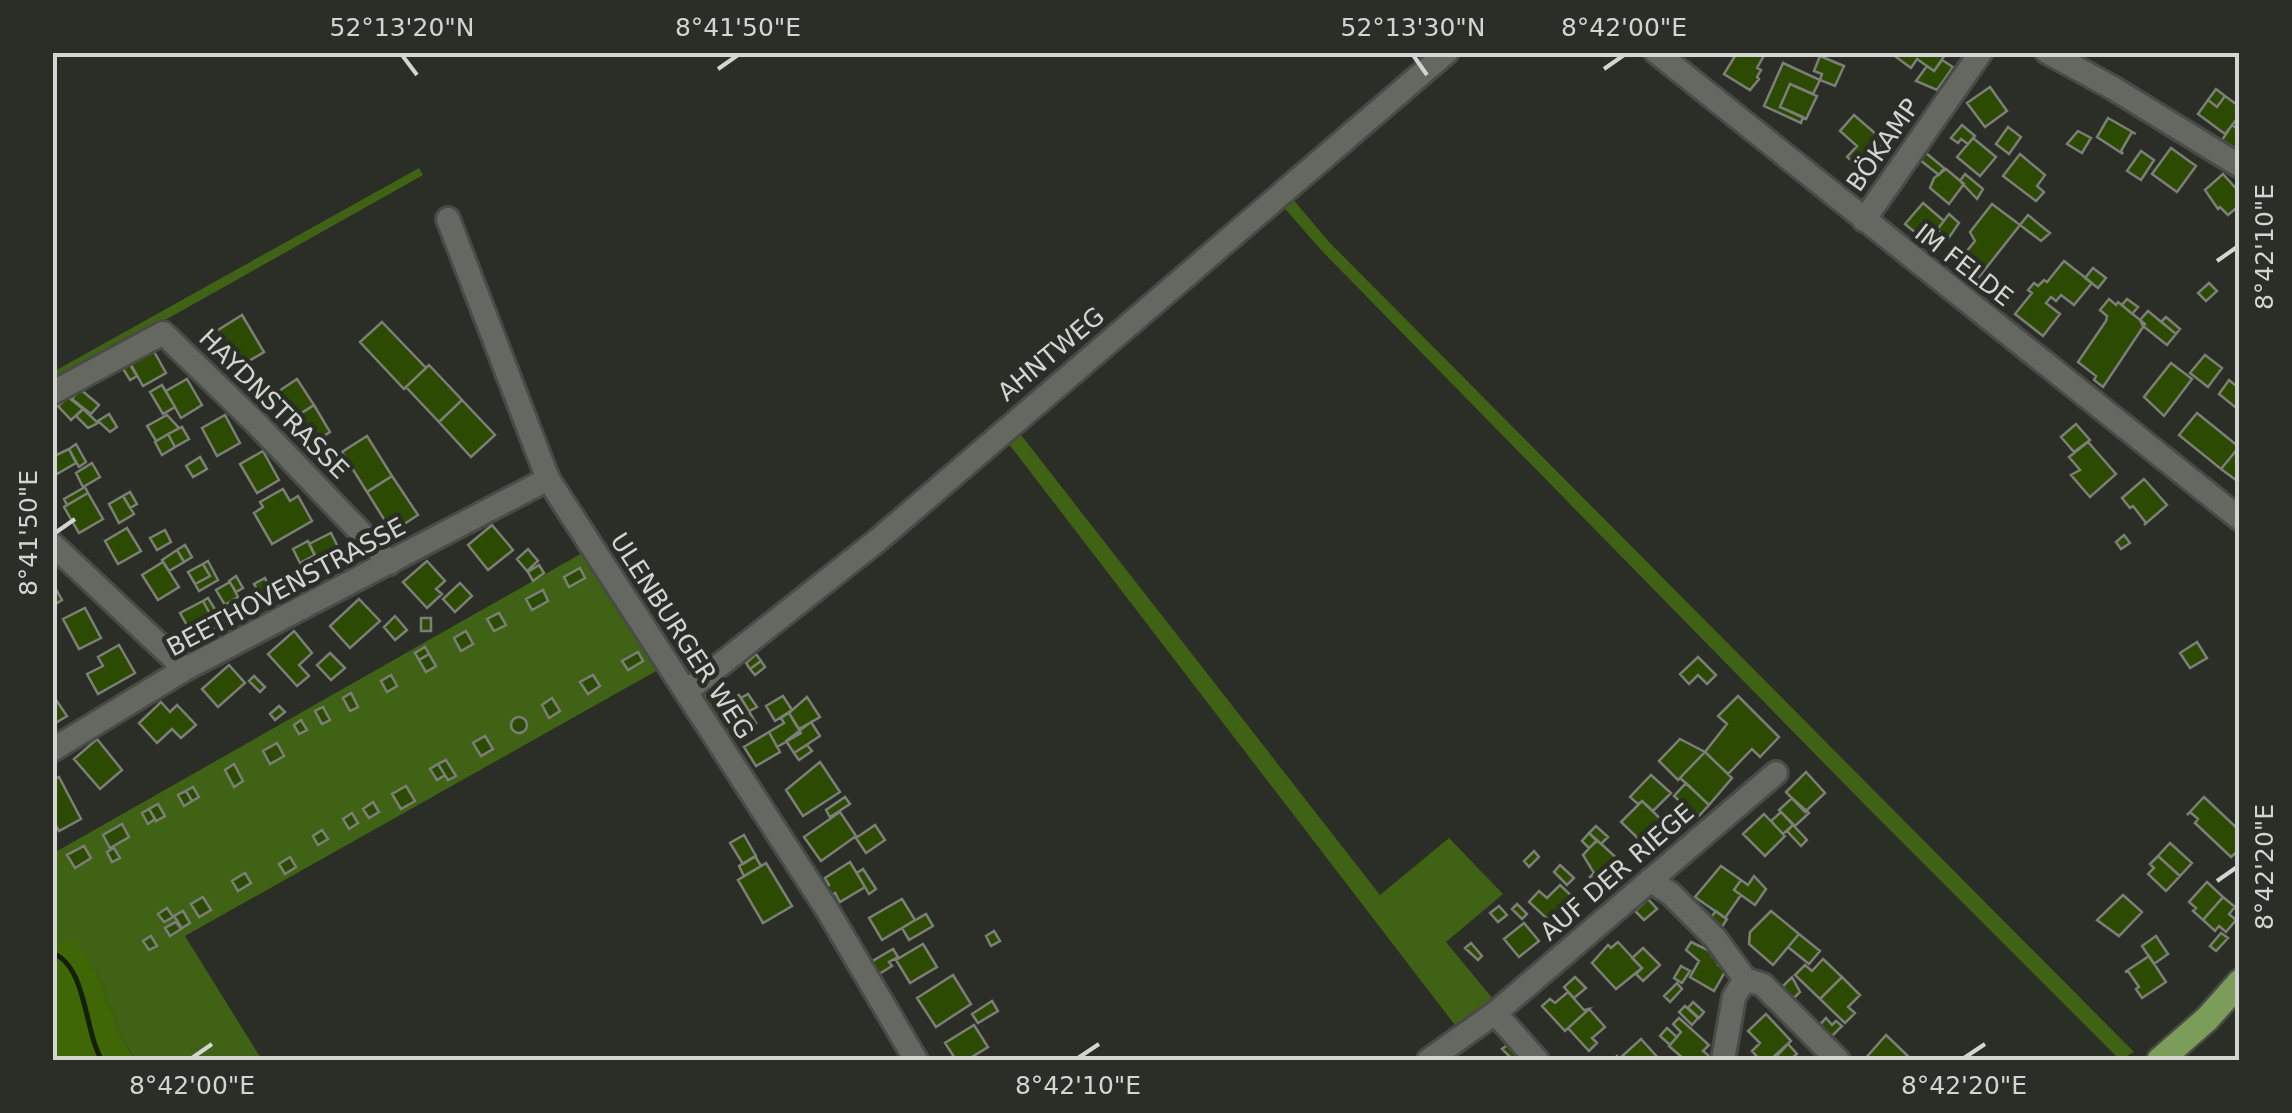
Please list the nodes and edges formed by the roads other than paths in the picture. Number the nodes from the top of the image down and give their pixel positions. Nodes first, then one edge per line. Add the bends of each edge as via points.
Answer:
1 (1446, 52) edge
2 (1656, 52) edge
3 (1981, 52) edge
4 (2048, 52) edge
5 (2240, 166) edge
6 (448, 219) dead end
7 (1864, 220) junction
8 (52, 392) edge
9 (548, 478) junction
10 (2240, 518) edge
11 (52, 544) edge
12 (390, 563) junction
13 (185, 669) junction
14 (687, 692) junction
15 (52, 750) edge
16 (1776, 773) dead end
17 (1650, 880) junction
18 (1745, 979) junction
19 (2240, 982) edge
20 (1495, 1013) junction
21 (916, 1060) edge
22 (1428, 1060) edge
23 (1537, 1060) edge
24 (1723, 1060) edge
25 (1838, 1060) edge
26 (2160, 1060) edge

1 - 14 street, AHNTWEG via 878,540
2 - 7 street, IM FELDE
3 - 7 street, BÖKAMP
4 - 5 street
6 - 9 street, ULENBURGER WEG
7 - 10 street, IM FELDE
8 - 12 street, HAYDNSTRASSE via 163,333
9 - 12 street, BEETHOVENSTRASSE
9 - 14 street, ULENBURGER WEG
11 - 13 street
12 - 13 street, BEETHOVENSTRASSE
13 - 15 street, BEETHOVENSTRASSE
14 - 21 street, ULENBURGER WEG
16 - 17 street, AUF DER RIEGE
17 - 18 street via 1714,938
17 - 20 street, AUF DER RIEGE
18 - 24 street via 1734,997
18 - 25 street via 1763,985
19 - 26 main road
20 - 22 street, AUF DER RIEGE
20 - 23 street

